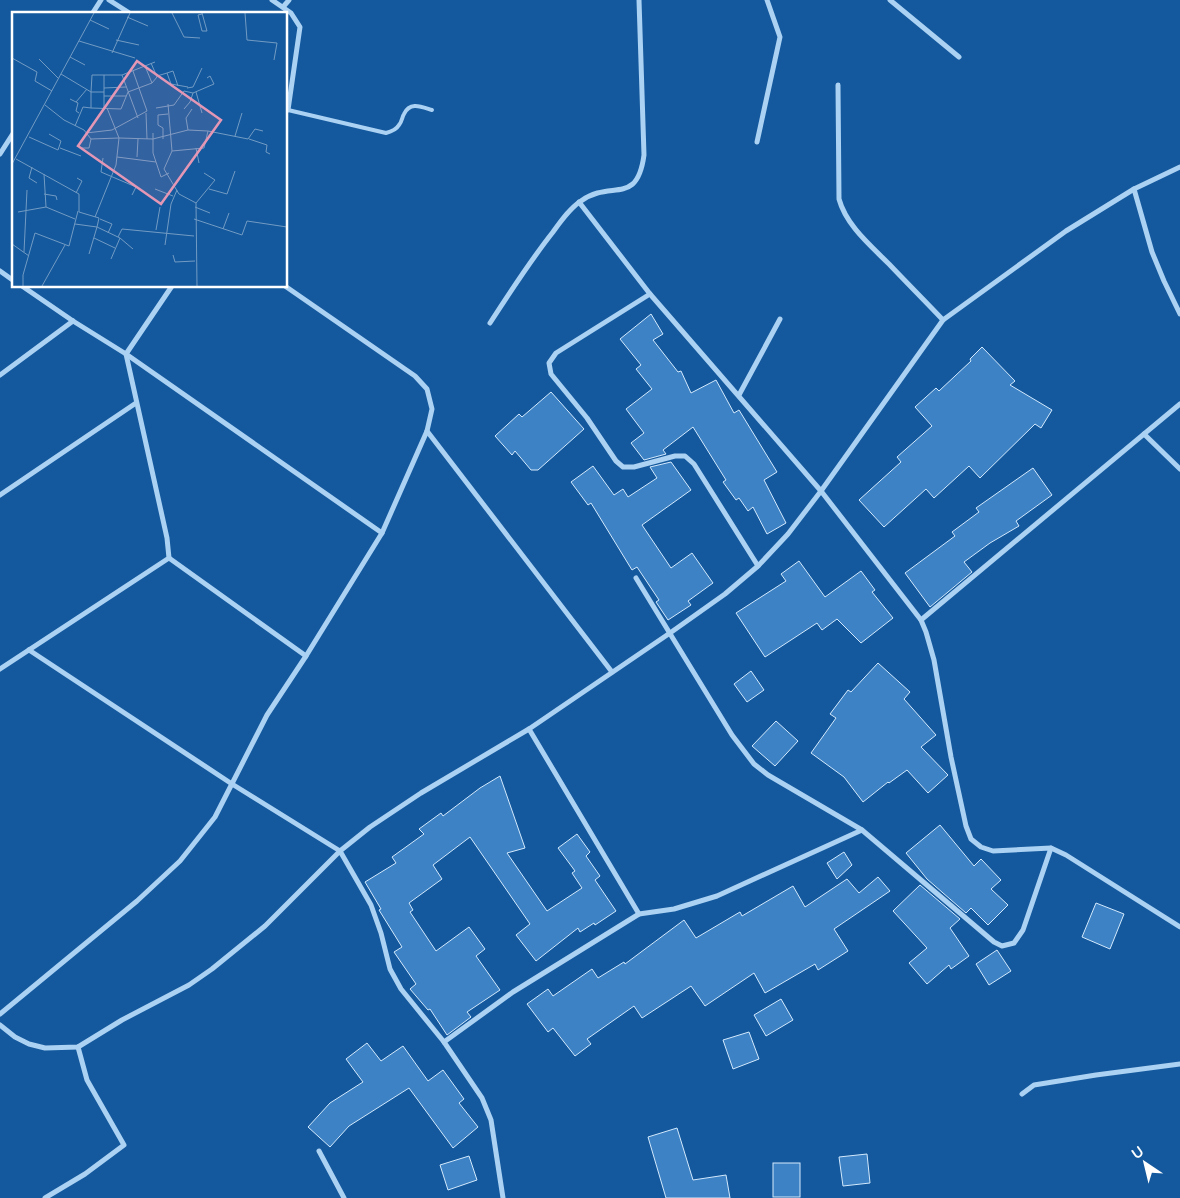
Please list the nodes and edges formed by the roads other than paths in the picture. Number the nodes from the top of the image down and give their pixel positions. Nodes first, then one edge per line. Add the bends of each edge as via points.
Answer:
1 (101, 0) edge
2 (109, 0) edge
3 (272, 0) edge
4 (289, 0) edge
5 (639, 0) edge
6 (767, 0) edge
7 (890, 0) edge
8 (283, 7) junction
9 (93, 12) edge
10 (128, 12) edge
11 (959, 57) dead end
12 (838, 85) dead end
13 (288, 105) edge
14 (432, 110) dead end
15 (288, 111) edge
16 (12, 135) edge
17 (757, 142) dead end
18 (0, 154) edge
19 (1180, 167) edge
20 (1134, 189) junction
21 (579, 202) junction
22 (0, 271) edge
23 (12, 280) edge
24 (25, 288) edge
25 (171, 288) edge
26 (288, 288) edge
27 (650, 294) junction
28 (1180, 314) edge
29 (780, 319) dead end
30 (943, 320) junction
31 (73, 321) junction
32 (490, 323) dead end
33 (126, 354) junction
34 (0, 375) edge
35 (739, 395) junction
36 (136, 403) junction
37 (1180, 404) edge
38 (427, 431) junction
39 (1144, 434) junction
40 (1180, 469) edge
41 (821, 491) junction
42 (0, 495) edge
43 (382, 533) junction
44 (169, 558) junction
45 (758, 566) junction
46 (636, 578) dead end
47 (921, 620) junction
48 (670, 633) junction
49 (29, 650) junction
50 (306, 656) junction
51 (1, 667) edge
52 (612, 672) junction
53 (528, 729) junction
54 (232, 784) junction
55 (862, 830) junction
56 (1051, 848) junction
57 (340, 851) junction
58 (639, 914) junction
59 (1180, 927) edge
60 (0, 1014) edge
61 (0, 1025) edge
62 (444, 1042) junction
63 (78, 1047) junction
64 (1180, 1064) edge
65 (1022, 1094) dead end
66 (319, 1151) dead end
67 (45, 1198) edge
68 (344, 1198) edge
69 (503, 1198) edge

1 - 9 street
2 - 10 street
3 - 8 street
4 - 8 street
5 - 21 street via 642,171 634,184 625,189 593,193
6 - 17 street via 780,37
7 - 11 street
8 - 13 street via 292,13 300,27
12 - 30 street via 839,199 842,209 868,243
14 - 15 lane via 416,105 410,107 399,126 386,133
16 - 18 street
19 - 20 street
20 - 28 street via 1152,252
20 - 30 street via 1066,231
21 - 27 street
21 - 32 street via 538,251
22 - 23 street
24 - 31 street
25 - 33 street
26 - 38 street via 415,376 427,390 432,410
27 - 35 street
27 - 45 street via 556,353 549,363 551,374 623,467 675,456 685,456 694,464
29 - 35 street
30 - 41 street
31 - 33 street
31 - 34 street
33 - 36 street
33 - 43 street
35 - 41 street
36 - 42 street
36 - 44 street
37 - 39 street
38 - 43 street
38 - 52 street
39 - 40 street
39 - 47 street
41 - 45 street
41 - 47 street
43 - 50 street
44 - 49 street
44 - 50 street
45 - 48 street
46 - 48 street
47 - 56 street via 934,660 951,757 971,839 993,851
48 - 52 street
48 - 55 street via 754,764
49 - 51 street
49 - 54 street
50 - 54 street via 267,715
52 - 53 street
53 - 57 street via 421,793
53 - 58 street
54 - 57 street
54 - 60 street via 215,817 180,861 130,907
55 - 56 street via 1002,946 1014,943 1023,930
55 - 58 street via 717,896 674,909
56 - 59 street
57 - 62 street via 371,905 390,969 401,989
57 - 63 street via 265,926 212,969
58 - 62 street via 513,992
61 - 63 street via 29,1044 45,1048
62 - 69 street via 482,1098 491,1120
63 - 67 street via 87,1080 124,1145
64 - 65 street via 1034,1085
66 - 68 street

